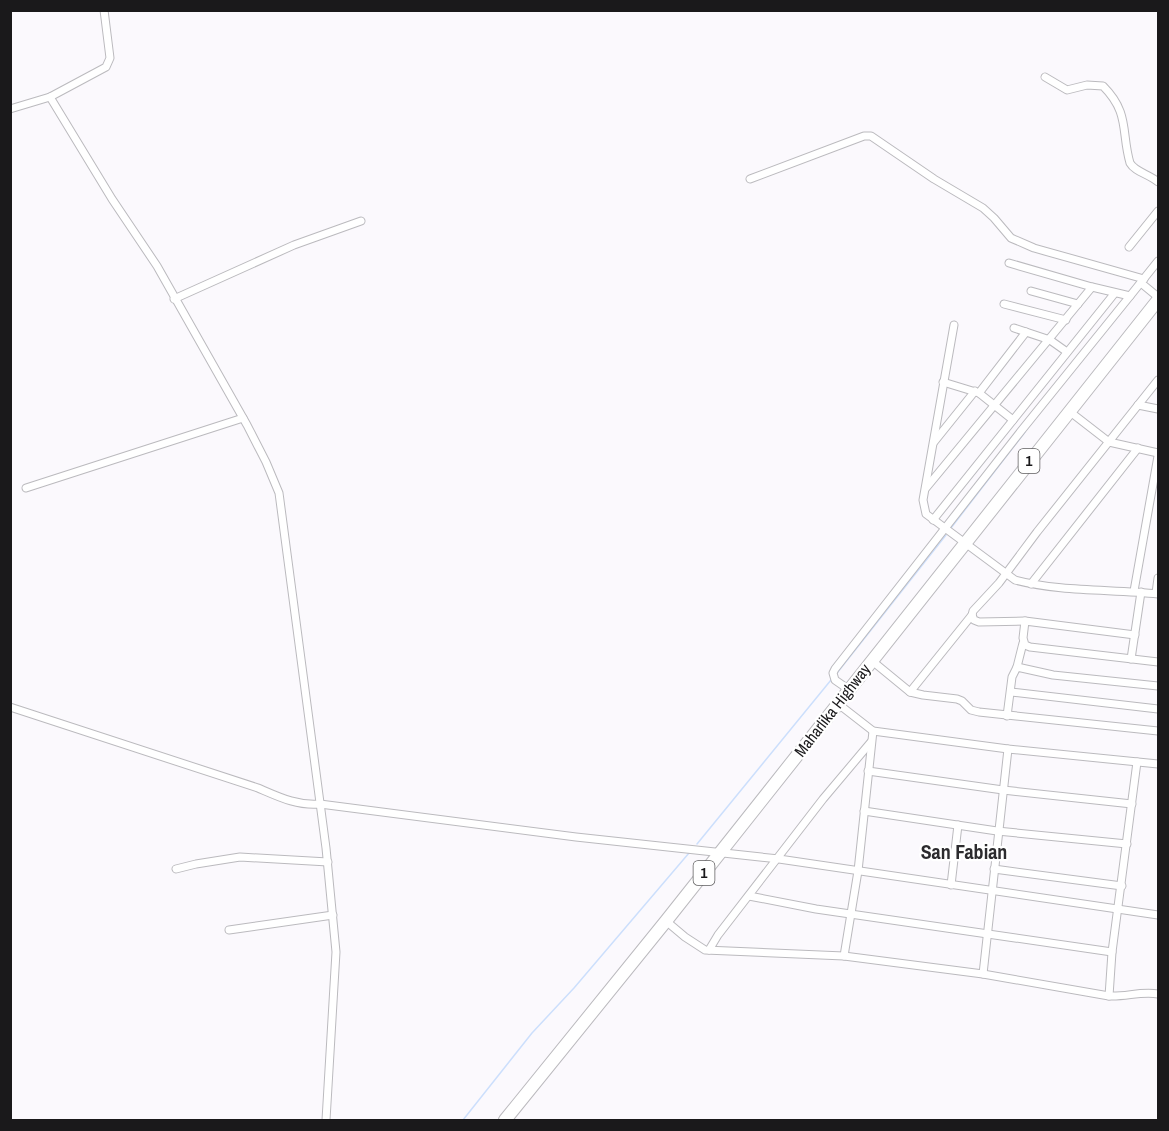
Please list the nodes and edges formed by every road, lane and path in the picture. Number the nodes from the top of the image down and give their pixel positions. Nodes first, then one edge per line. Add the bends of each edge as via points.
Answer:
1 (104, 10) edge
2 (1045, 76) dead end
3 (50, 98) junction
4 (10, 109) edge
5 (750, 179) dead end
6 (1158, 182) edge
7 (1158, 211) edge
8 (361, 221) dead end
9 (1129, 247) dead end
10 (1158, 261) edge
11 (1009, 263) dead end
12 (1143, 281) junction
13 (1092, 287) junction
14 (1031, 291) dead end
15 (1114, 294) junction
16 (1130, 296) junction
17 (1158, 298) edge
18 (174, 299) junction
19 (1004, 304) dead end
20 (1078, 304) junction
21 (1066, 320) junction
22 (954, 325) dead end
23 (1014, 328) dead end
24 (1026, 332) junction
25 (1050, 340) junction
26 (1067, 352) junction
27 (1158, 380) edge
28 (943, 382) junction
29 (977, 392) junction
30 (1138, 405) junction
31 (996, 406) junction
32 (1158, 409) edge
33 (1069, 411) junction
34 (243, 418) junction
35 (1013, 420) junction
36 (1109, 442) junction
37 (933, 444) junction
38 (1138, 448) junction
39 (1158, 454) edge
40 (27, 488) dead end
41 (924, 490) junction
42 (933, 519) junction
43 (945, 529) junction
44 (965, 542) junction
45 (1006, 575) junction
46 (1158, 578) edge
47 (1031, 584) junction
48 (1137, 592) junction
49 (1157, 593) edge
50 (972, 615) junction
51 (1025, 621) junction
52 (1135, 635) junction
53 (1023, 643) junction
54 (1131, 659) junction
55 (871, 660) junction
56 (1158, 662) edge
57 (1017, 667) junction
58 (1158, 686) edge
59 (848, 689) junction
60 (910, 692) junction
61 (1011, 692) junction
62 (837, 703) junction
63 (10, 707) edge
64 (1158, 709) edge
65 (1007, 716) junction
66 (873, 731) junction
67 (1158, 731) edge
68 (871, 742) junction
69 (1008, 748) junction
70 (1137, 762) junction
71 (1158, 764) edge
72 (868, 771) junction
73 (1003, 790) junction
74 (320, 804) junction
75 (1132, 804) junction
76 (864, 811) junction
77 (958, 825) junction
78 (997, 831) junction
79 (1127, 844) junction
80 (721, 851) junction
81 (779, 858) junction
82 (328, 862) junction
83 (176, 869) dead end
84 (994, 869) junction
85 (858, 871) junction
86 (951, 885) junction
87 (1122, 886) junction
88 (992, 891) junction
89 (749, 896) junction
90 (1118, 909) junction
91 (851, 914) junction
92 (333, 915) junction
93 (1158, 915) edge
94 (666, 921) junction
95 (229, 930) dead end
96 (987, 934) junction
97 (709, 950) junction
98 (1113, 952) junction
99 (844, 956) junction
100 (983, 974) junction
101 (1158, 994) edge
102 (1109, 996) junction
103 (326, 1120) edge
104 (505, 1120) edge

1 - 3 street via 110,58 106,67
2 - 6 street via 1067,90 1103,86 1122,115 1130,164
3 - 4 street
3 - 18 street
5 - 12 street via 871,136 983,208 1011,238
7 - 9 street
8 - 18 street via 294,244
10 - 12 street
11 - 13 street
12 - 16 street
12 - 17 street
13 - 15 street
13 - 20 street
14 - 20 street
15 - 16 street
15 - 26 street
16 - 43 street
17 - 33 highway, Maharlika Highway / 1
18 - 34 street
19 - 21 street
20 - 21 street
21 - 25 street
22 - 28 street
23 - 24 street
24 - 25 street
24 - 29 street
25 - 26 street
25 - 31 street
26 - 35 street
27 - 30 street
28 - 29 street
28 - 37 street
29 - 31 street
29 - 37 street
30 - 32 street
30 - 36 street
31 - 35 street
31 - 41 street
33 - 36 street
33 - 44 highway, Maharlika Highway / 1
34 - 40 street
34 - 74 street via 275,481 282,505
35 - 42 street
36 - 38 street
36 - 45 street
37 - 41 street
38 - 39 street
38 - 47 street
39 - 48 street
41 - 42 street via 923,509
42 - 43 street
43 - 44 street
43 - 59 street via 835,669 835,680
44 - 45 street
44 - 55 highway, Maharlika Highway / 1
45 - 47 street
45 - 50 street
46 - 49 street
47 - 48 street
48 - 49 street
48 - 52 street
50 - 51 street via 979,622
50 - 60 street
51 - 52 street
51 - 53 street
52 - 54 street
53 - 54 street
53 - 57 street
54 - 56 street
55 - 59 highway, Maharlika Highway / 1
55 - 60 street
57 - 58 street via 1053,675
57 - 61 street
59 - 62 highway, Maharlika Highway / 1
60 - 65 street via 953,698 971,710
61 - 64 street
61 - 65 street
62 - 66 street
62 - 80 highway, Maharlika Highway / 1
63 - 74 street via 285,800
65 - 67 street
66 - 68 street
66 - 69 street
68 - 72 street
68 - 81 street
69 - 70 street
69 - 73 street
70 - 71 street
70 - 75 street
72 - 73 street
72 - 76 street
73 - 75 street
73 - 78 street
74 - 80 street
74 - 82 street
75 - 79 street
76 - 77 street
76 - 85 street
77 - 78 street
77 - 86 street
78 - 79 street
78 - 84 street
79 - 87 street
80 - 81 street
80 - 94 highway, Maharlika Highway / 1
81 - 85 street
81 - 89 street
82 - 83 street via 240,857
82 - 92 street
84 - 87 street
84 - 88 street
85 - 86 street
85 - 91 street
86 - 88 street
87 - 90 street
88 - 90 street
88 - 96 street
89 - 91 street
89 - 97 street
90 - 93 street
90 - 98 street
91 - 96 street
91 - 99 street
92 - 95 street
92 - 103 street via 336,952
94 - 97 street via 698,947
94 - 104 highway, Maharlika Highway / 1
96 - 98 street
96 - 100 street
97 - 99 street
98 - 102 street
99 - 100 street
100 - 102 street
101 - 102 street

